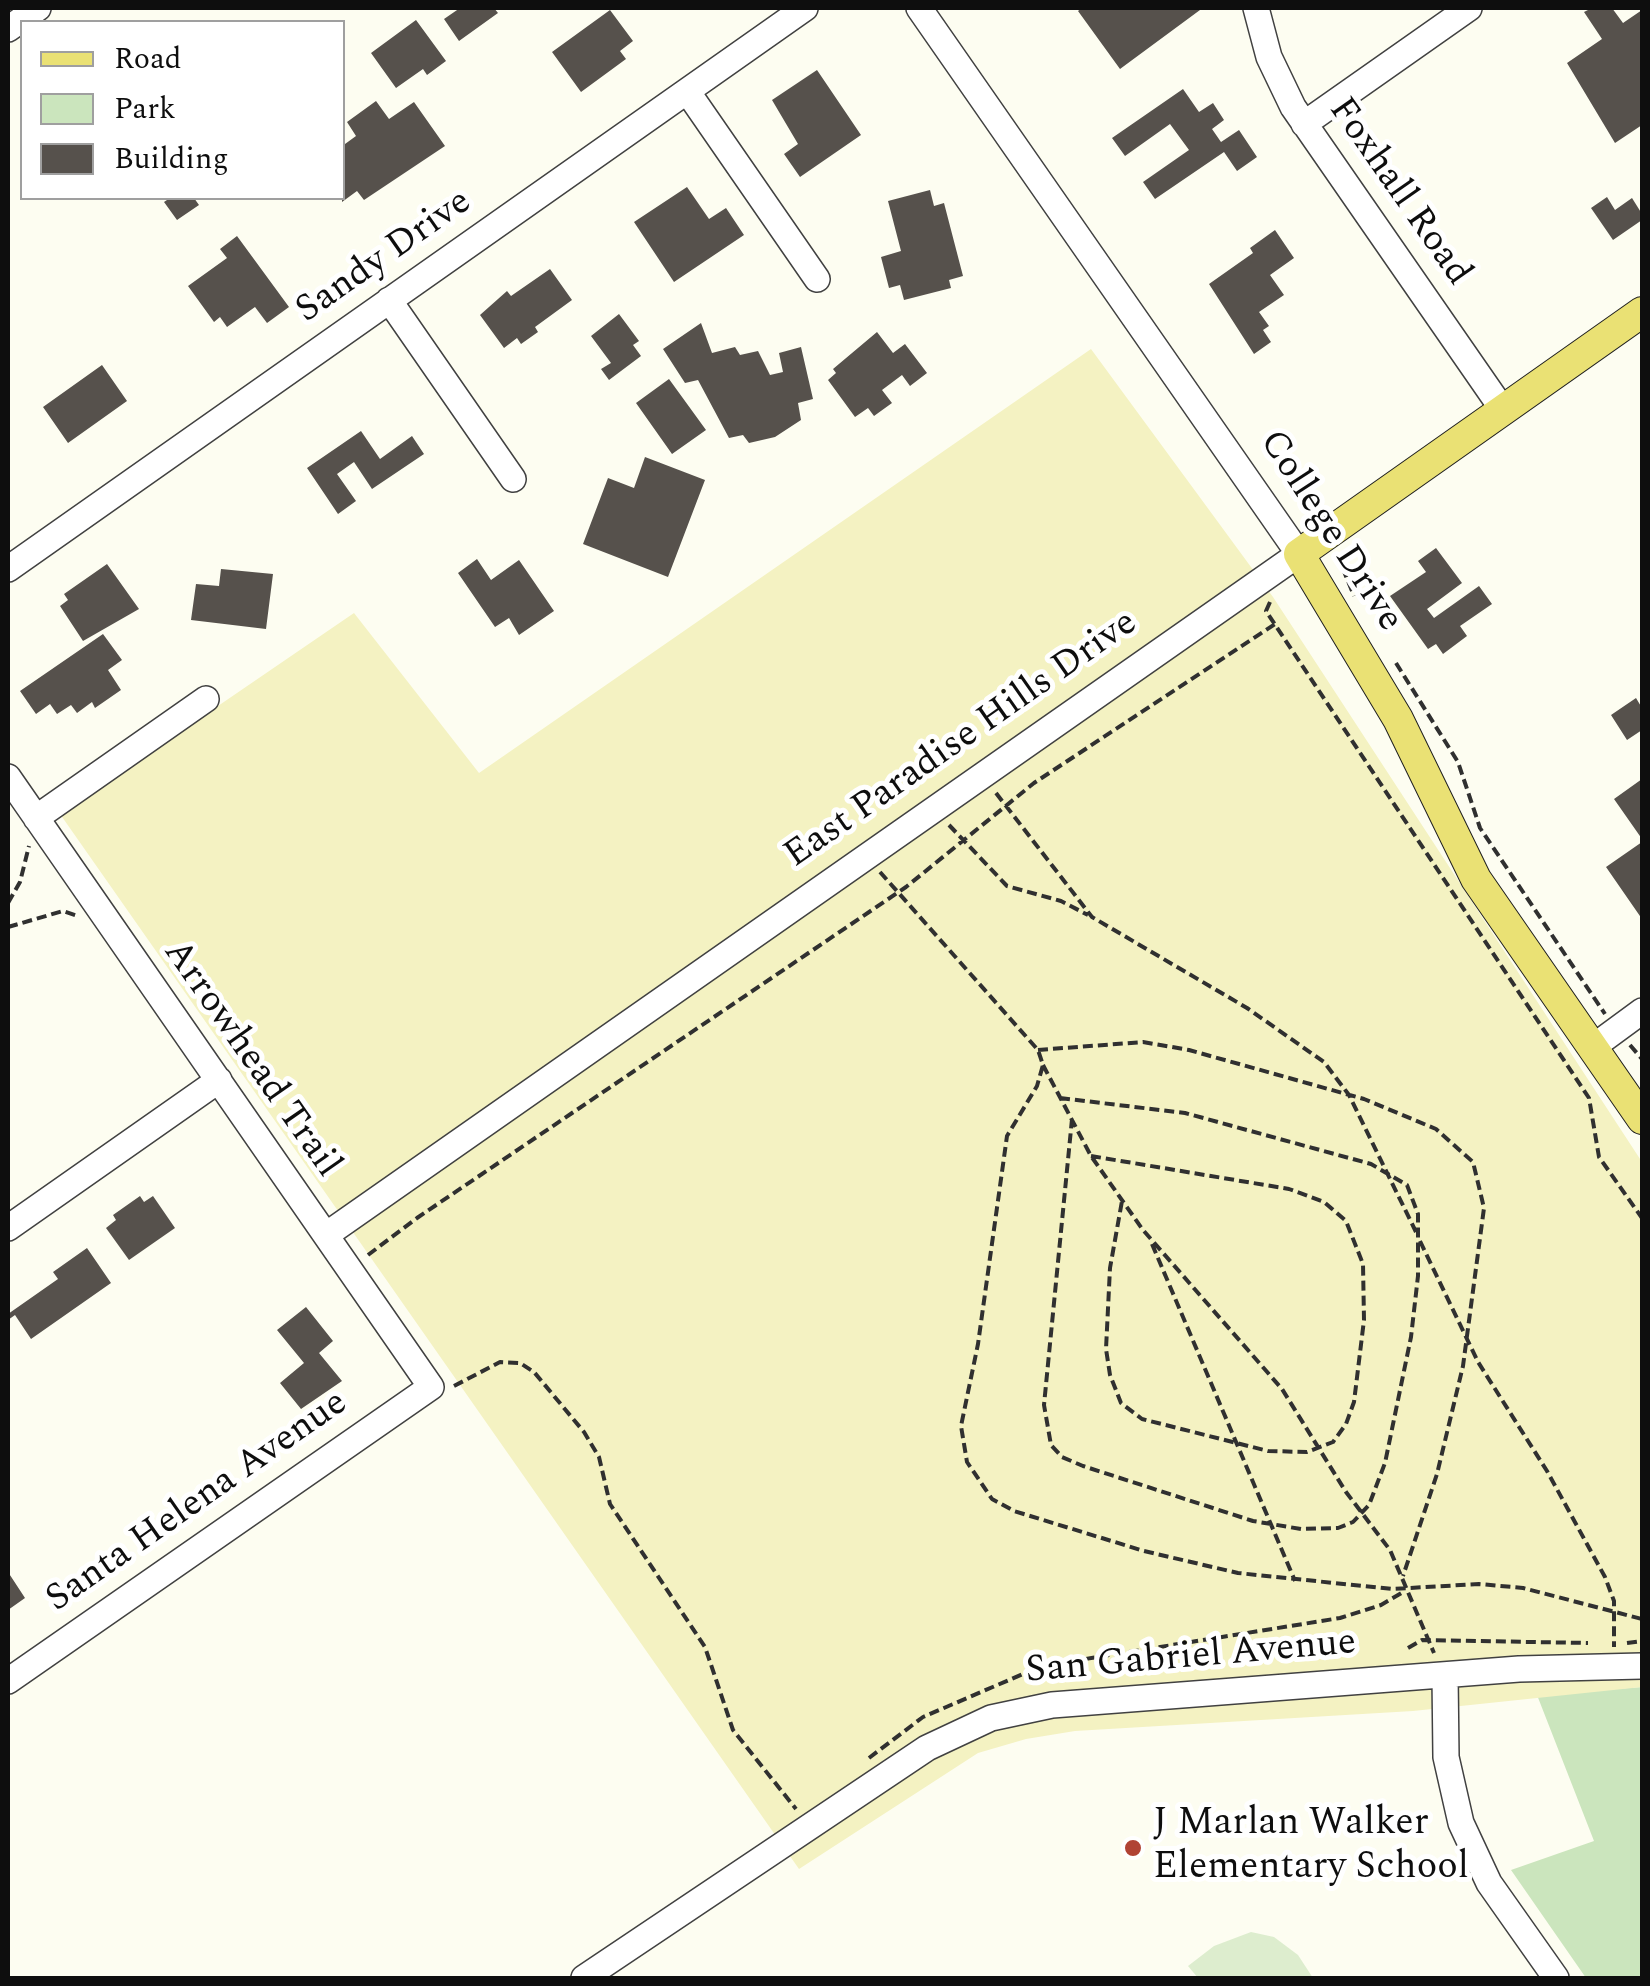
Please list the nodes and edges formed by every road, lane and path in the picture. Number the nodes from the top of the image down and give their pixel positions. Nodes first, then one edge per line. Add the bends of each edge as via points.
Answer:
1 (805, 8) edge
2 (918, 8) edge
3 (1256, 8) edge
4 (1469, 8) edge
5 (687, 91) junction
6 (1304, 124) junction
7 (817, 279) dead end
8 (389, 300) junction
9 (1642, 312) edge
10 (1503, 410) junction
11 (513, 478) dead end
12 (1299, 554) junction
13 (1336, 554) dead end
14 (8, 569) edge
15 (1273, 597) dead end
16 (1357, 602) dead end
17 (1274, 624) junction
18 (1388, 651) dead end
19 (206, 698) dead end
20 (982, 776) junction
21 (8, 777) edge
22 (1006, 806) junction
23 (935, 809) junction
24 (36, 818) junction
25 (963, 841) junction
26 (867, 857) junction
27 (898, 892) junction
28 (8, 904) edge
29 (1092, 917) junction
30 (8, 926) edge
31 (111, 926) junction
32 (1642, 1011) edge
33 (1604, 1038) junction
34 (1038, 1050) junction
35 (1642, 1059) edge
36 (1043, 1065) junction
37 (219, 1080) junction
38 (1349, 1095) junction
39 (1060, 1098) junction
40 (1072, 1119) junction
41 (1642, 1119) edge
42 (1091, 1156) junction
43 (1386, 1170) junction
44 (1122, 1200) junction
45 (1642, 1218) edge
46 (8, 1228) edge
47 (326, 1235) junction
48 (1418, 1236) junction
49 (1150, 1240) junction
50 (356, 1265) dead end
51 (1467, 1340) junction
52 (430, 1387) junction
53 (1237, 1444) junction
54 (1320, 1449) junction
55 (1362, 1513) junction
56 (1271, 1525) junction
57 (1404, 1576) junction
58 (1295, 1581) junction
59 (1410, 1588) junction
60 (1614, 1612) junction
61 (1642, 1618) edge
62 (1429, 1640) junction
63 (1642, 1641) edge
64 (1408, 1648) dead end
65 (1614, 1655) junction
66 (1642, 1666) edge
67 (1445, 1675) junction
68 (8, 1681) edge
69 (811, 1827) junction
70 (584, 1978) edge
71 (1556, 1978) edge

1 - 5 street, Sandy Drive
2 - 12 street, College Drive
3 - 6 street, Foxhall Road via 1281,86
4 - 6 street
5 - 7 street
5 - 8 street, Sandy Drive
6 - 10 street, Foxhall Road
8 - 11 street
8 - 14 street, Sandy Drive
9 - 10 main road, East Paradise Hills Drive
10 - 12 main road, East Paradise Hills Drive
12 - 20 street, East Paradise Hills Drive
12 - 33 main road, College Drive via 1398,719 1458,849
13 - 16 path
15 - 17 path via 1266,610
17 - 22 path
17 - 45 path via 1589,1098 1599,1157
18 - 33 path via 1458,762 1480,828
19 - 24 street
20 - 22 path
20 - 23 street, East Paradise Hills Drive
21 - 24 street, Arrowhead Trail
22 - 25 path
22 - 29 path
23 - 25 path
23 - 26 street, East Paradise Hills Drive
24 - 28 path
24 - 31 street, Arrowhead Trail
25 - 27 path
25 - 29 path via 1007,886
26 - 27 path
26 - 47 street, East Paradise Hills Drive
27 - 34 path
27 - 50 path
29 - 38 path via 1298,1040
30 - 31 path via 63,911
31 - 37 street, Arrowhead Trail
32 - 33 street
33 - 35 path
33 - 41 main road, College Drive
34 - 36 path
34 - 38 path via 1150,1042
36 - 39 path
36 - 58 path via 1003,1156 961,1426 972,1473 992,1499 1014,1511 1144,1551
37 - 46 street
37 - 47 street, Arrowhead Trail
38 - 43 path
38 - 51 path via 1436,1129 1472,1162 1484,1208
39 - 40 path
39 - 43 path via 1186,1113
40 - 42 path
40 - 56 path via 1044,1405 1047,1438 1066,1460
42 - 44 path
42 - 54 path via 1289,1189 1324,1202 1346,1221 1363,1264 1362,1344 1346,1424
43 - 48 path
43 - 48 path via 1412,1192
44 - 49 path
44 - 53 path via 1106,1321 1107,1364 1118,1396 1142,1419
47 - 52 street, Arrowhead Trail
48 - 51 path
48 - 55 path via 1417,1290 1398,1411 1377,1487
49 - 53 path
49 - 54 path via 1282,1388
51 - 57 path via 1437,1474
51 - 60 path via 1605,1577
52 - 68 street, Santa Helena Avenue
52 - 69 path via 457,1386 508,1360 534,1372 596,1451 610,1504 701,1640 733,1730
53 - 54 path via 1283,1453
53 - 56 path
54 - 55 path
55 - 56 path via 1338,1528
55 - 57 path
56 - 58 path
57 - 59 path
58 - 59 path
59 - 60 path via 1524,1588
59 - 62 path
60 - 61 path
60 - 65 path
62 - 64 path
62 - 65 path
62 - 67 path
63 - 65 path
65 - 66 street, San Gabriel Avenue
65 - 67 street, San Gabriel Avenue
67 - 69 street, San Gabriel Avenue via 1021,1710 927,1748
67 - 71 street via 1446,1757 1461,1823 1489,1883
69 - 70 street, San Gabriel Avenue

